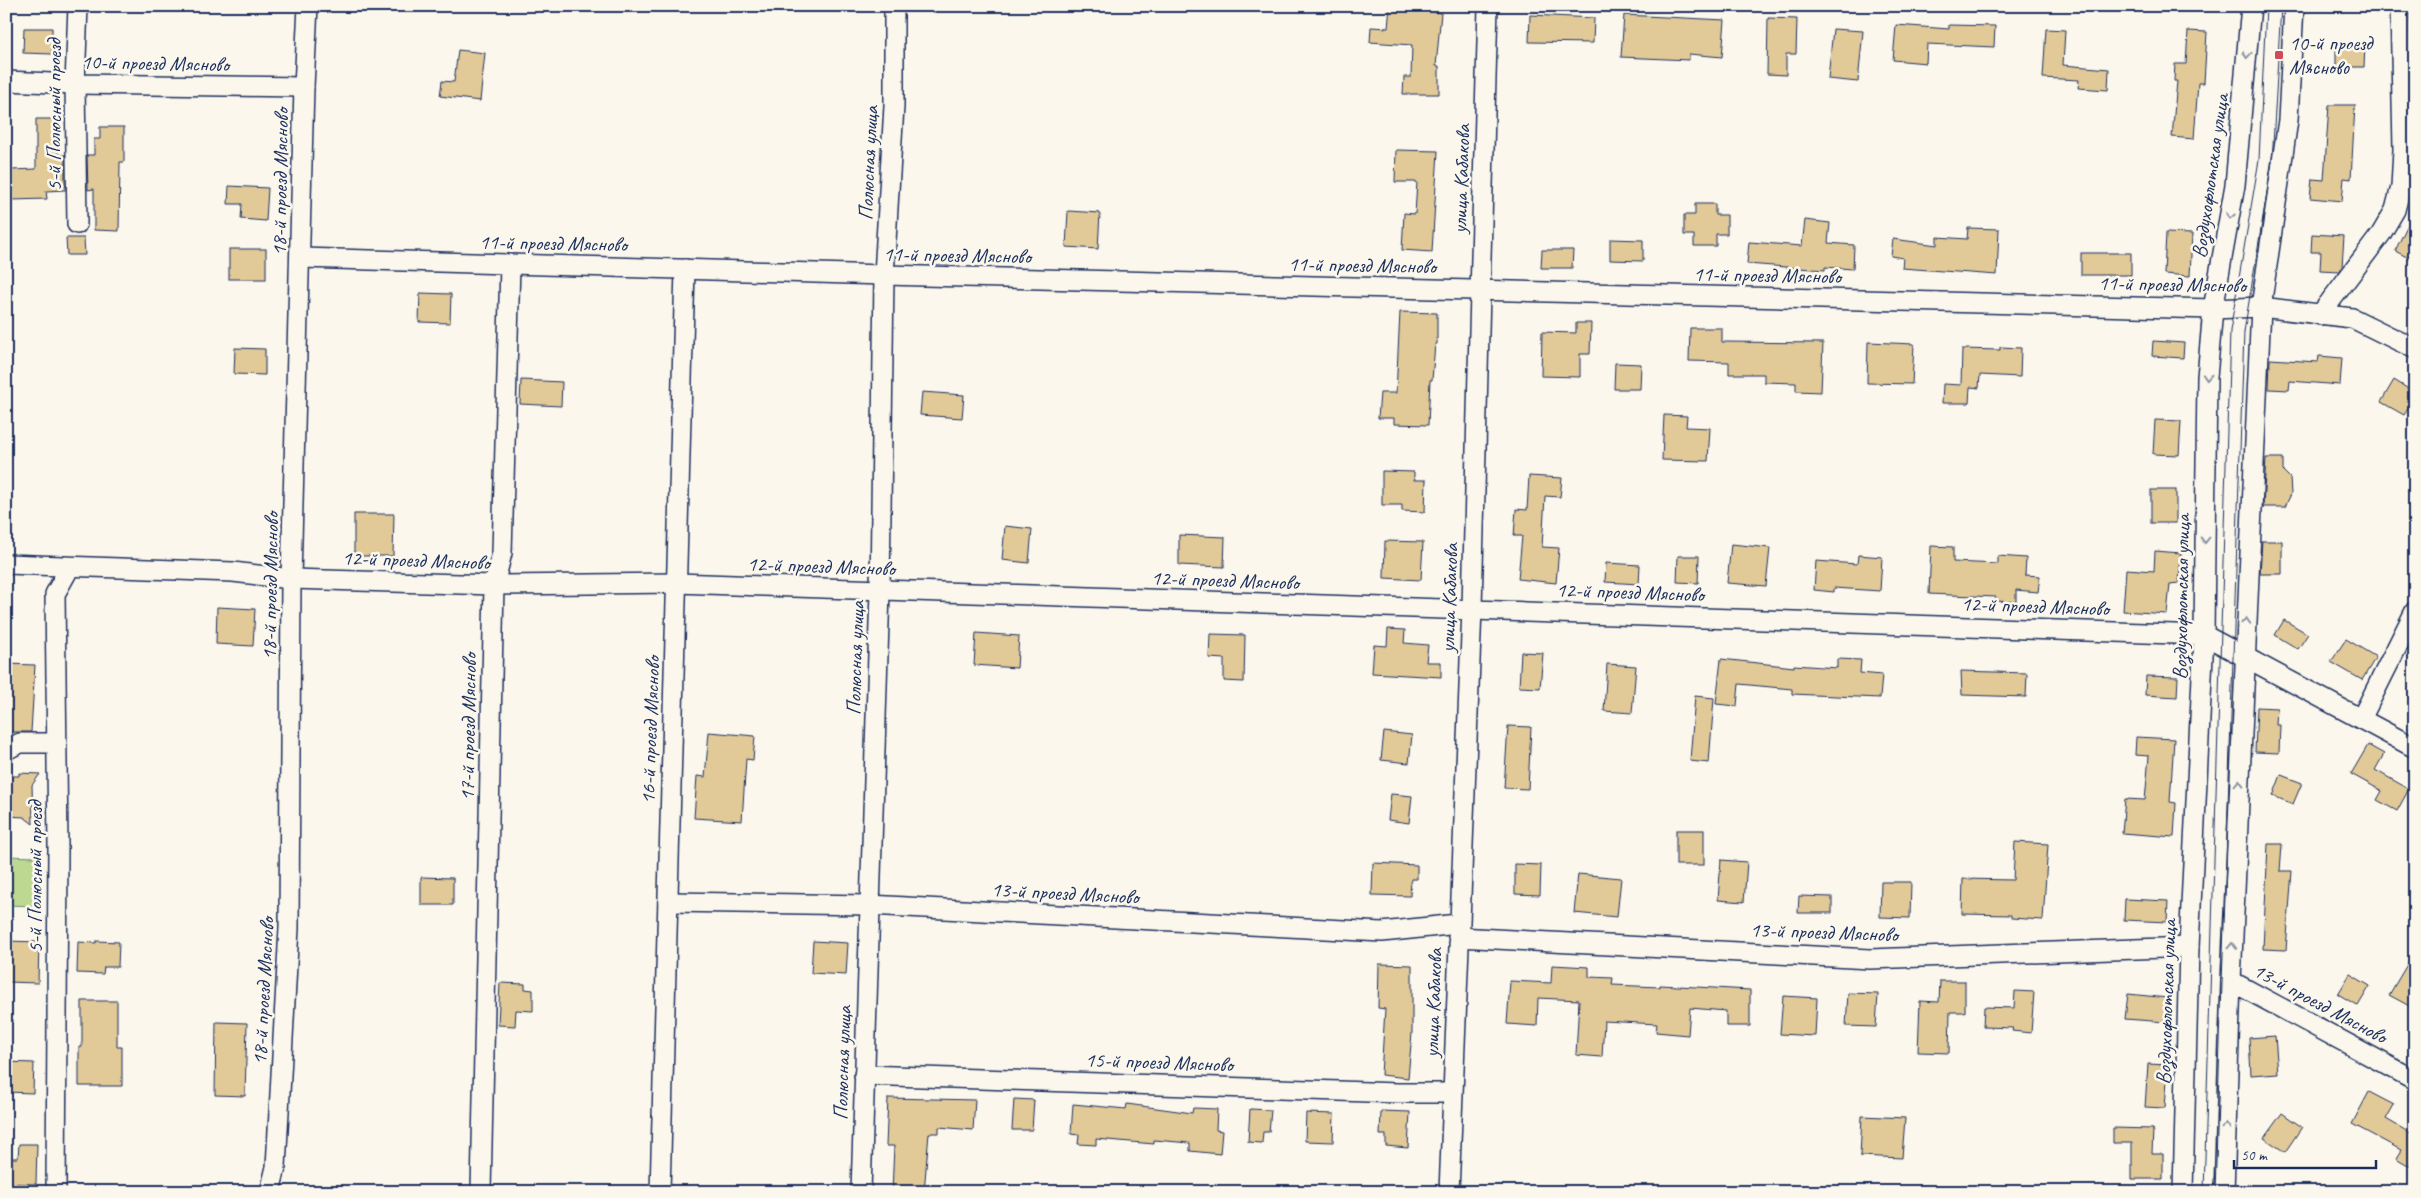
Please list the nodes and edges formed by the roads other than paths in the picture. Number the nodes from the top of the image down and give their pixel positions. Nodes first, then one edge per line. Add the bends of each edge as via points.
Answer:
1 (78, 6) edge
2 (308, 6) edge
3 (894, 6) edge
4 (1488, 6) edge
5 (2251, 6) edge
6 (2294, 6) edge
7 (2400, 6) edge
8 (6, 81) edge
9 (75, 84) junction
10 (304, 87) junction
11 (76, 224) dead end
12 (301, 258) junction
13 (510, 265) junction
14 (685, 269) junction
15 (884, 276) junction
16 (1478, 291) junction
17 (2261, 308) junction
18 (2213, 309) junction
19 (2320, 315) junction
20 (2415, 349) edge
21 (6, 564) edge
22 (70, 567) junction
23 (292, 579) junction
24 (677, 583) junction
25 (494, 585) junction
26 (880, 591) junction
27 (1472, 609) junction
28 (2415, 611) edge
29 (2204, 635) junction
30 (2244, 656) junction
31 (2361, 719) junction
32 (57, 742) junction
33 (2415, 748) edge
34 (6, 750) edge
35 (668, 902) junction
36 (870, 905) junction
37 (1458, 931) junction
38 (2189, 948) junction
39 (2231, 981) junction
40 (864, 1075) junction
41 (2415, 1080) edge
42 (1452, 1093) junction
43 (276, 1167) junction
44 (56, 1192) edge
45 (270, 1192) edge
46 (283, 1192) edge
47 (481, 1192) edge
48 (660, 1192) edge
49 (861, 1192) edge
50 (1449, 1192) edge
51 (2183, 1192) edge
52 (2224, 1192) edge

1 - 9 street, 5-й Полюсный проезд
2 - 10 street, 18-й проезд Мясново
3 - 15 street, Полюсная улица via 894,106
4 - 16 street, улица Кабакова via 1484,200
5 -> 18 street, Воздухофлотская улица via 2236,185
6 - 17 street via 2288,120
7 - 19 street via 2401,187 2394,210 2381,234
8 - 9 street, 10-й проезд Мясново
9 - 10 street, 10-й проезд Мясново
9 - 11 street, 5-й Полюсный проезд
10 - 12 street, 18-й проезд Мясново
12 - 13 street, 11-й проезд Мясново
12 - 23 street, 18-й проезд Мясново
13 - 14 street, 11-й проезд Мясново
13 - 25 street, 17-й проезд Мясново via 502,553
14 - 15 street, 11-й проезд Мясново
14 - 24 street, 16-й проезд Мясново
15 - 16 street, 11-й проезд Мясново
15 - 26 street, Полюсная улица
16 - 18 street, 11-й проезд Мясново
16 - 27 street, улица Кабакова
17 - 18 street, 11-й проезд Мясново
17 - 19 street, 11-й проезд Мясново
30 -> 17 street
18 -> 29 street, Воздухофлотская улица via 2207,377
19 - 20 street, 11-й проезд Мясново via 2352,318
21 - 22 street, 12-й проезд Мясново
22 - 23 street, 12-й проезд Мясново via 233,572
22 - 32 street, 5-й Полюсный проезд via 55,594
23 - 25 street, 12-й проезд Мясново
23 - 43 street, 18-й проезд Мясново via 289,928
24 - 25 street, 12-й проезд Мясново
24 - 26 street, 12-й проезд Мясново
24 - 35 street, 16-й проезд Мясново
25 - 47 street, 17-й проезд Мясново
26 - 27 street, 12-й проезд Мясново
26 - 36 street, Полюсная улица
27 - 29 street, 12-й проезд Мясново
27 - 37 street, улица Кабакова
28 - 31 street
29 - 30 street, 12-й проезд Мясново
29 - 38 street, Воздухофлотская улица
30 - 31 street, 12-й проезд Мясново
39 -> 30 street
31 - 33 street, 12-й проезд Мясново
32 - 34 street via 20,743
32 - 44 street, 5-й Полюсный проезд
35 - 36 street, 13-й проезд Мясново
35 - 48 street, 16-й проезд Мясново
36 - 37 street, 13-й проезд Мясново via 1382,932
36 - 40 street, Полюсная улица
37 - 38 street, 13-й проезд Мясново via 1870,959
37 - 42 street, улица Кабакова
38 - 51 street, Воздухофлотская улица
39 - 41 street, 13-й проезд Мясново
52 -> 39 street
40 - 42 street, 15-й проезд Мясново
40 - 49 street, Полюсная улица
42 - 50 street, улица Кабакова
43 - 45 street, 18-й проезд Мясново
43 - 46 street, 18-й проезд Мясново

